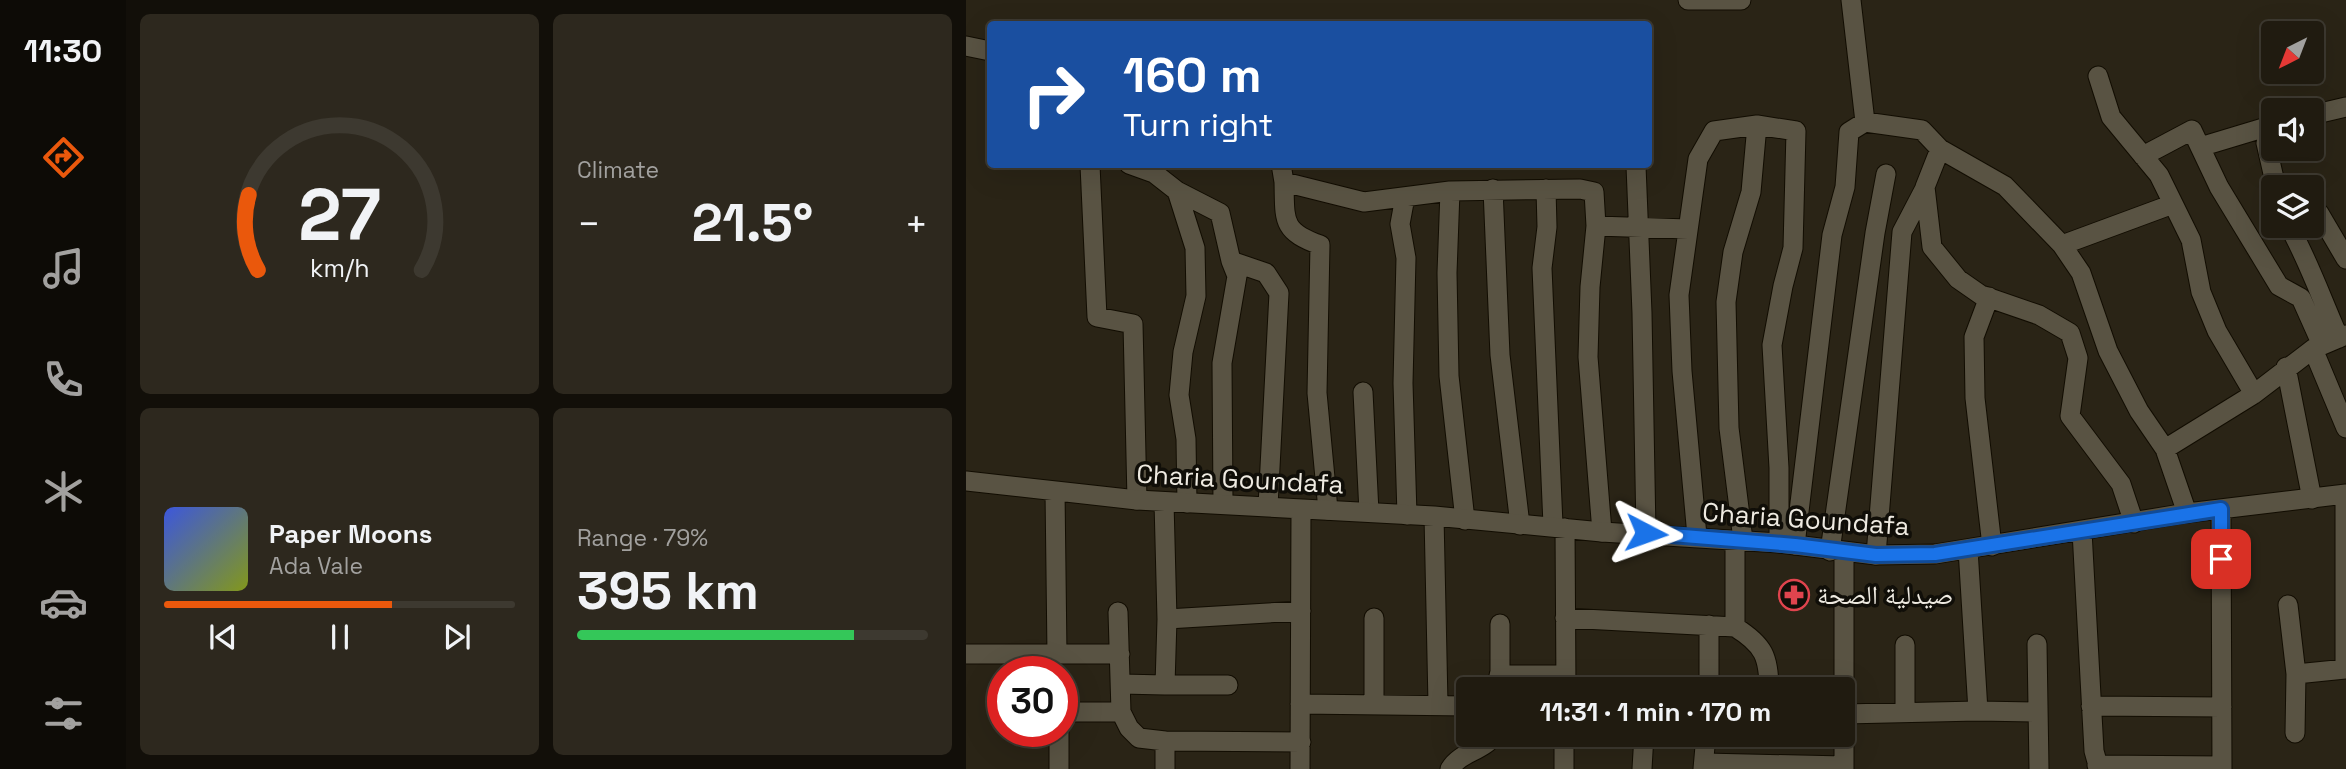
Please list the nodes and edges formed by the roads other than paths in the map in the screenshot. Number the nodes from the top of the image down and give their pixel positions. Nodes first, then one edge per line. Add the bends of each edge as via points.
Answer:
1 (1688, 0) edge
2 (1741, 0) edge
3 (1851, 0) edge
4 (966, 46) edge
5 (987, 50) edge
6 (2098, 76) dead end
7 (2346, 107) edge
8 (2324, 112) edge
9 (1865, 122) junction
10 (1756, 125) junction
11 (2261, 136) edge
12 (2200, 147) junction
13 (1940, 149) junction
14 (2143, 156) junction
15 (1090, 168) edge
16 (1140, 168) edge
17 (1636, 168) edge
18 (1282, 173) edge
19 (1886, 174) dead end
20 (1925, 187) junction
21 (1546, 189) junction
22 (1493, 190) junction
23 (1177, 191) junction
24 (1450, 191) junction
25 (1405, 197) junction
26 (2173, 204) junction
27 (2324, 222) edge
28 (1596, 226) junction
29 (1639, 227) junction
30 (1688, 229) junction
31 (2296, 238) edge
32 (2062, 245) junction
33 (2346, 260) edge
34 (1231, 261) junction
35 (1989, 297) junction
36 (2330, 342) edge
37 (2286, 367) junction
38 (1363, 392) dead end
39 (2254, 394) junction
40 (2346, 428) edge
41 (2165, 449) junction
42 (966, 481) edge
43 (1055, 491) junction
44 (2345, 494) edge
45 (2312, 499) junction
46 (1137, 500) junction
47 (1164, 502) junction
48 (1187, 503) junction
49 (1223, 504) junction
50 (1268, 506) junction
51 (1301, 509) junction
52 (2221, 509) junction
53 (1328, 510) junction
54 (1369, 512) junction
55 (2187, 513) junction
56 (1407, 515) junction
57 (1434, 516) junction
58 (1465, 520) junction
59 (2134, 523) junction
60 (1520, 525) junction
61 (1559, 526) junction
62 (2082, 531) junction
63 (1602, 532) junction
64 (1646, 533) junction
65 (1697, 536) junction
66 (1739, 540) junction
67 (1787, 544) junction
68 (1992, 546) junction
69 (1968, 549) junction
70 (1837, 551) junction
71 (1876, 555) junction
72 (2288, 605) dead end
73 (1301, 611) junction
74 (1118, 612) dead end
75 (1374, 618) dead end
76 (1565, 618) junction
77 (1167, 620) junction
78 (1500, 624) dead end
79 (1709, 625) junction
80 (1735, 627) junction
81 (2037, 644) dead end
82 (1905, 645) dead end
83 (966, 654) edge
84 (1057, 654) junction
85 (1120, 654) junction
86 (2345, 669) edge
87 (2296, 674) junction
88 (1500, 677) edge
89 (1566, 677) edge
90 (1709, 677) edge
91 (1769, 677) edge
92 (1842, 677) edge
93 (1121, 684) junction
94 (1165, 685) junction
95 (1228, 685) dead end
96 (1300, 704) junction
97 (1374, 704) junction
98 (1438, 704) junction
99 (1456, 705) edge
100 (2091, 706) junction
101 (2222, 707) junction
102 (1978, 710) junction
103 (1078, 712) edge
104 (1121, 712) junction
105 (1905, 712) junction
106 (2038, 712) junction
107 (1855, 714) edge
108 (2295, 733) dead end
109 (1165, 741) junction
110 (1301, 742) junction
111 (1059, 747) edge
112 (1481, 747) edge
113 (1564, 747) edge
114 (1643, 747) edge
115 (1705, 747) edge
116 (1844, 747) edge
117 (1703, 766) edge
118 (1766, 767) edge
119 (2098, 767) edge
120 (2222, 767) edge
121 (1844, 768) edge
122 (1059, 769) edge
123 (1165, 769) edge
124 (1300, 769) edge
125 (1450, 769) edge
126 (1564, 769) edge
127 (1642, 769) edge
128 (2039, 769) edge

1 - 2 street
3 - 9 street
4 - 5 street
6 - 14 street via 2110,117
7 - 8 street
9 - 13 street via 1922,130
9 - 67 street via 1849,132 1845,187 1832,235
10 - 30 street via 1714,131 1698,159
10 - 66 street via 1751,192 1726,302 1729,428
10 - 67 street via 1796,131 1793,248 1772,345
11 - 12 street
12 - 14 street via 2192,130
12 - 36 street via 2278,286 2301,298
13 - 20 street
13 - 32 street via 2005,186
14 - 26 street
15 - 46 street via 1097,317 1133,324
16 - 23 street
17 - 29 street
18 - 25 street via 1363,202
18 - 53 street via 1284,216 1297,236 1320,245 1317,393
19 - 70 street via 1874,233
20 - 35 street via 1932,247 1958,279
20 - 71 street via 1902,232
21 - 22 street
21 - 28 street via 1594,192
21 - 61 street via 1542,268
22 - 24 street
22 - 60 street via 1500,355
23 - 34 street via 1220,214
23 - 48 street via 1195,248 1196,296 1179,395 1186,439
24 - 25 street
24 - 58 street via 1450,376
25 - 56 street via 1400,224 1406,258
26 - 32 street
26 - 39 street via 2191,240 2201,292 2217,331
27 - 33 street
28 - 29 street
28 - 63 street via 1588,357
29 - 30 street
29 - 64 street
30 - 65 street via 1680,308
31 - 36 street via 2319,295
32 - 41 street via 2081,273 2108,351
34 - 49 street via 1237,276 1222,363
34 - 50 street via 1266,273 1279,293
35 - 59 street via 2039,315 2070,333 2078,358 2070,416 2121,484
35 - 68 street via 1975,337 1975,398
36 - 37 street
36 - 40 street
37 - 39 street
37 - 45 street
38 - 54 street
39 - 41 street
41 - 55 street
42 - 43 street, Charia Goundafa
43 - 46 street, Charia Goundafa
43 - 84 street
44 - 45 street, Charia Goundafa
44 - 86 street
45 - 52 street, Charia Goundafa
46 - 47 street, Charia Goundafa
47 - 48 street, Charia Goundafa
47 - 77 street
48 - 49 street, Charia Goundafa
49 - 50 street, Charia Goundafa
50 - 51 street, Charia Goundafa
51 - 53 street, Charia Goundafa
51 - 73 street
52 - 55 street, Charia Goundafa
52 - 101 street
53 - 54 street, Charia Goundafa
54 - 56 street, Charia Goundafa
55 - 59 street, Charia Goundafa
56 - 57 street, Charia Goundafa
57 - 58 street, Charia Goundafa
57 - 98 street
58 - 60 street, Charia Goundafa
59 - 62 street, Charia Goundafa
60 - 61 street, Charia Goundafa
61 - 63 street, Charia Goundafa
61 - 76 street
62 - 68 street, Charia Goundafa
62 - 100 street
63 - 64 street, Charia Goundafa
64 - 65 street, Charia Goundafa
65 - 66 street, Charia Goundafa
66 - 67 street, Charia Goundafa
66 - 80 street
67 - 70 street, Charia Goundafa
68 - 69 street, Charia Goundafa
69 - 71 street, Charia Goundafa
69 - 102 street
70 - 71 street, Charia Goundafa
70 - 92 street
72 - 87 street
73 - 77 street
73 - 96 street
74 - 85 street
75 - 97 street
76 - 79 street
76 - 89 street
77 - 94 street
78 - 88 street
79 - 80 street
79 - 90 street
80 - 91 street via 1765,654
81 - 106 street
82 - 105 street
83 - 84 street
84 - 85 street
85 - 93 street
86 - 87 street
87 - 108 street
93 - 94 street
93 - 104 street
94 - 95 street
96 - 97 street
96 - 110 street
97 - 98 street
98 - 99 street
100 - 101 street
100 - 119 street
101 - 120 street
102 - 105 street
102 - 106 street
103 - 104 street
104 - 109 street via 1139,738
105 - 107 street
106 - 128 street
109 - 110 street
109 - 123 street
110 - 124 street
111 - 122 street
112 - 125 street via 1460,756
113 - 126 street
114 - 127 street
115 - 117 street
116 - 121 street
117 - 118 street
118 - 121 street
119 - 120 street

